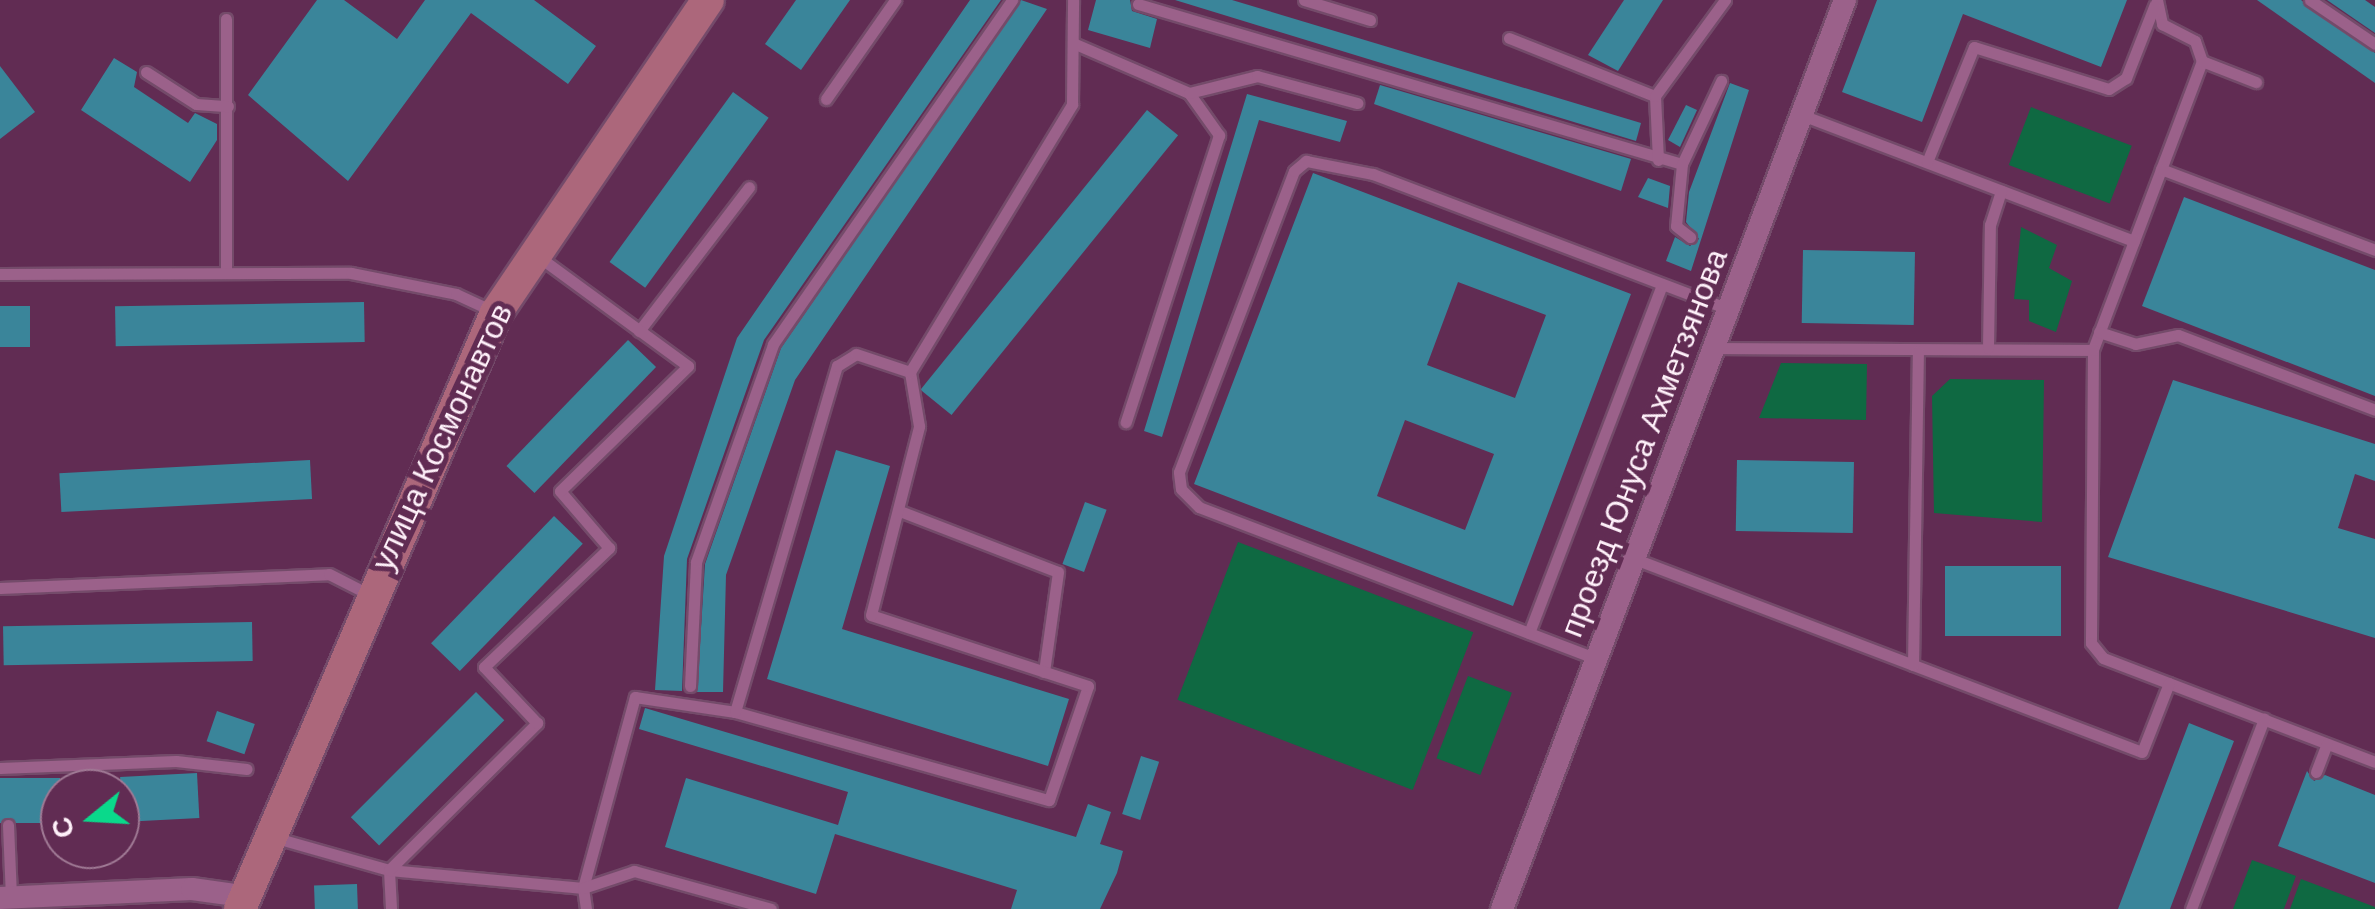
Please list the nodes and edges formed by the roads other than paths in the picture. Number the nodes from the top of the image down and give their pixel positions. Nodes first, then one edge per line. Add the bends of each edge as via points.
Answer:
1 (708, 0) edge
2 (895, 0) edge
3 (1012, 0) edge
4 (1073, 0) edge
5 (1304, 0) edge
6 (1725, 0) edge
7 (1846, 0) edge
8 (2156, 0) edge
9 (2310, 0) edge
10 (1138, 4) dead end
11 (226, 19) dead end
12 (1370, 20) dead end
13 (1509, 38) dead end
14 (1072, 43) junction
15 (2375, 44) edge
16 (2202, 61) junction
17 (146, 72) dead end
18 (1720, 81) dead end
19 (2256, 82) dead end
20 (1188, 93) junction
21 (1654, 96) junction
22 (826, 99) dead end
23 (1358, 103) dead end
24 (228, 106) junction
25 (1802, 115) junction
26 (1658, 160) junction
27 (1927, 162) junction
28 (1682, 164) junction
29 (2161, 169) junction
30 (749, 188) dead end
31 (2001, 190) junction
32 (1690, 238) dead end
33 (2134, 242) junction
34 (2375, 250) edge
35 (532, 252) junction
36 (226, 273) junction
37 (0, 274) edge
38 (1662, 284) junction
39 (1729, 309) junction
40 (496, 313) junction
41 (639, 331) junction
42 (2100, 332) junction
43 (1714, 348) junction
44 (1988, 348) junction
45 (2092, 350) junction
46 (1918, 351) junction
47 (910, 372) junction
48 (2375, 410) edge
49 (1126, 422) dead end
50 (900, 511) junction
51 (1635, 559) junction
52 (0, 588) edge
53 (370, 595) junction
54 (1529, 633) junction
55 (1597, 659) junction
56 (1914, 665) junction
57 (1044, 672) junction
58 (2168, 683) junction
59 (690, 686) dead end
60 (735, 712) junction
61 (2264, 719) junction
62 (2327, 744) junction
63 (2375, 762) edge
64 (247, 769) dead end
65 (4, 772) edge
66 (2316, 772) dead end
67 (8, 825) dead end
68 (266, 834) junction
69 (389, 870) junction
70 (583, 888) junction
71 (6, 897) edge
72 (241, 903) edge
73 (391, 909) edge
74 (586, 909) edge
75 (771, 909) edge
76 (1502, 909) edge
77 (2192, 909) edge

1 - 35 street, улица Космонавтов
2 - 22 lane
3 - 59 lane via 773,344 696,562
4 - 14 lane
5 - 12 lane
6 - 21 lane
7 - 25 street, проезд Юнуса Ахметзянова
8 - 16 lane via 2162,24 2194,41
8 - 27 lane via 2114,88 1974,46
9 - 15 lane
10 - 26 lane
11 - 24 lane
13 - 21 lane
14 - 20 lane
14 - 47 lane via 1072,104
16 - 19 lane
16 - 29 lane
17 - 24 lane via 196,104
18 - 28 lane
20 - 23 lane via 1257,76
20 - 49 lane via 1219,135
21 - 26 lane
24 - 36 lane
25 - 27 lane
25 - 39 street, проезд Юнуса Ахметзянова
26 - 28 lane
27 - 31 lane
28 - 32 lane via 1676,226
29 - 33 lane
29 - 34 lane
30 - 41 lane
31 - 33 lane
31 - 44 lane via 1990,224
33 - 42 lane
35 - 40 street, улица Космонавтов
35 - 41 lane
36 - 37 lane
36 - 40 lane via 351,273 456,294
38 - 39 lane
38 - 54 lane
38 - 54 lane via 1364,171 1315,160 1294,171 1180,489 1199,507
39 - 43 street, проезд Юнуса Ахметзянова
40 - 53 street, улица Космонавтов
41 - 69 lane via 688,366 560,491 609,548 484,667 537,723
42 - 45 lane
42 - 48 lane via 2135,344 2178,335
43 - 46 lane
43 - 51 street, проезд Юнуса Ахметзянова
44 - 45 lane
44 - 46 lane
45 - 58 lane via 2088,633 2103,658
46 - 56 lane
47 - 50 lane via 919,426
47 - 60 lane via 856,354 837,366
50 - 57 lane via 1058,572
50 - 57 lane via 872,616
51 - 55 street, проезд Юнуса Ахметзянова
51 - 56 lane
52 - 53 lane via 329,574
53 - 68 street, улица Космонавтов
54 - 55 lane
55 - 76 street, проезд Юнуса Ахметзянова
56 - 58 lane via 2142,752
57 - 60 lane via 1088,686 1048,800
58 - 61 lane
60 - 70 lane via 636,697
61 - 62 lane
61 - 77 lane
62 - 63 lane
62 - 66 lane
64 - 65 lane via 176,761
67 - 71 lane
68 - 69 lane
68 - 72 street, улица Космонавтов
69 - 70 lane
69 - 73 lane
70 - 74 lane
70 - 75 lane via 634,870
71 - 72 street via 192,888

